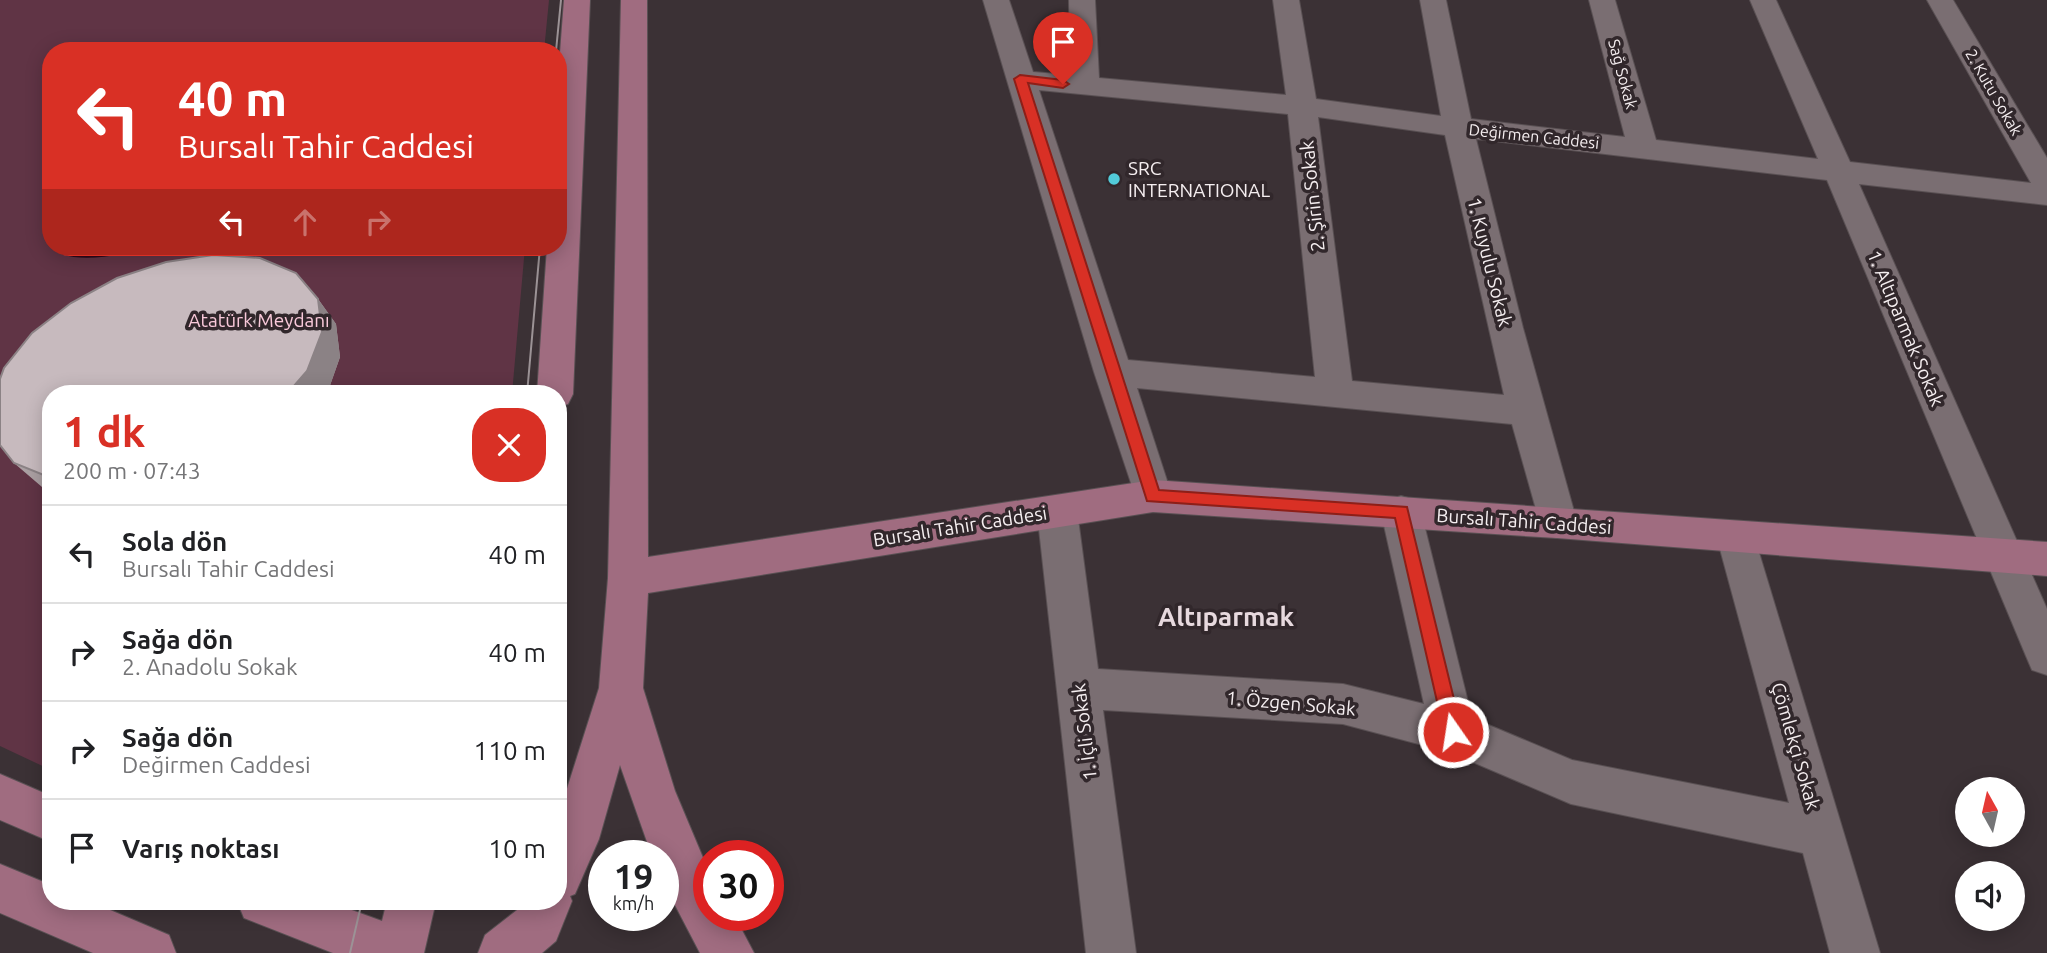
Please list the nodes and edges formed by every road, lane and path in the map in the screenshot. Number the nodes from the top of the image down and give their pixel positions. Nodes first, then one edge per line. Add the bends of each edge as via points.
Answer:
1 (577, 0) edge
2 (634, 0) edge
3 (996, 0) edge
4 (1082, 0) edge
5 (1286, 0) edge
6 (1433, 0) edge
7 (1602, 0) edge
8 (1763, 0) edge
9 (1940, 0) edge
10 (1020, 79) junction
11 (1085, 87) junction
12 (1302, 106) junction
13 (1456, 127) junction
14 (1643, 148) junction
15 (1841, 173) junction
16 (567, 179) edge
17 (2047, 184) edge
18 (2047, 195) edge
19 (563, 256) edge
20 (1112, 372) junction
21 (556, 385) edge
22 (1335, 393) junction
23 (1526, 411) junction
24 (1153, 496) junction
25 (1057, 511) junction
26 (1401, 512) junction
27 (1558, 522) junction
28 (1737, 538) junction
29 (2000, 554) junction
30 (2047, 559) edge
31 (628, 578) junction
32 (2047, 656) edge
33 (621, 688) junction
34 (1079, 688) junction
35 (1453, 732) junction
36 (599, 761) junction
37 (567, 791) edge
38 (0, 797) edge
39 (42, 815) edge
40 (1821, 833) junction
41 (567, 857) edge
42 (0, 888) edge
43 (42, 906) edge
44 (51, 910) edge
45 (285, 910) edge
46 (410, 910) edge
47 (544, 910) edge
48 (150, 953) edge
49 (398, 953) edge
50 (503, 953) edge
51 (729, 953) edge
52 (1111, 953) edge
53 (1856, 953) edge

1 - 16 main road
2 - 31 main road
3 - 10 street
4 - 11 street
5 - 12 street, 2. Şirin Sokak
6 - 13 street, 1. Kuyulu Sokak
7 - 14 street, Sağ Sokak
8 - 15 street, 1. Altıparmak Sokak
9 - 17 street, 2. Kutu Sokak
10 - 11 street, Değirmen Caddesi
10 - 20 street
11 - 12 street, Değirmen Caddesi
12 - 13 street, Değirmen Caddesi
12 - 22 street, 2. Şirin Sokak
13 - 14 street, Değirmen Caddesi
13 - 23 street, 1. Kuyulu Sokak
14 - 15 street, Değirmen Caddesi
15 - 18 street, Değirmen Caddesi
15 - 29 street, 1. Altıparmak Sokak
19 - 21 main road
20 - 22 street
20 - 24 street
22 - 23 street
23 - 27 street, 1. Kuyulu Sokak
24 - 25 main road, Bursalı Tahir Caddesi
24 - 26 main road, Bursalı Tahir Caddesi
25 - 31 main road, Bursalı Tahir Caddesi
25 - 34 street, 1. İçli Sokak
26 - 27 main road, Bursalı Tahir Caddesi
26 - 35 street
27 - 28 main road, Bursalı Tahir Caddesi
28 - 29 main road, Bursalı Tahir Caddesi
28 - 40 street, Çömlekçi Sokak
29 - 30 main road, Bursalı Tahir Caddesi
29 - 32 street, 1. Altıparmak Sokak
31 - 33 main road
33 - 36 main road
33 - 51 main road via 648,784 705,919
34 - 35 street, 1. Özgen Sokak via 1343,704
34 - 52 street, 1. İçli Sokak
35 - 40 street, 1. Özgen Sokak via 1571,782
36 - 37 main road
36 - 41 main road
38 - 39 main road
40 - 53 street, Çömlekçi Sokak
42 - 43 main road
44 - 48 main road
45 - 49 main road
46 - 49 main road
47 - 50 main road via 539,923

